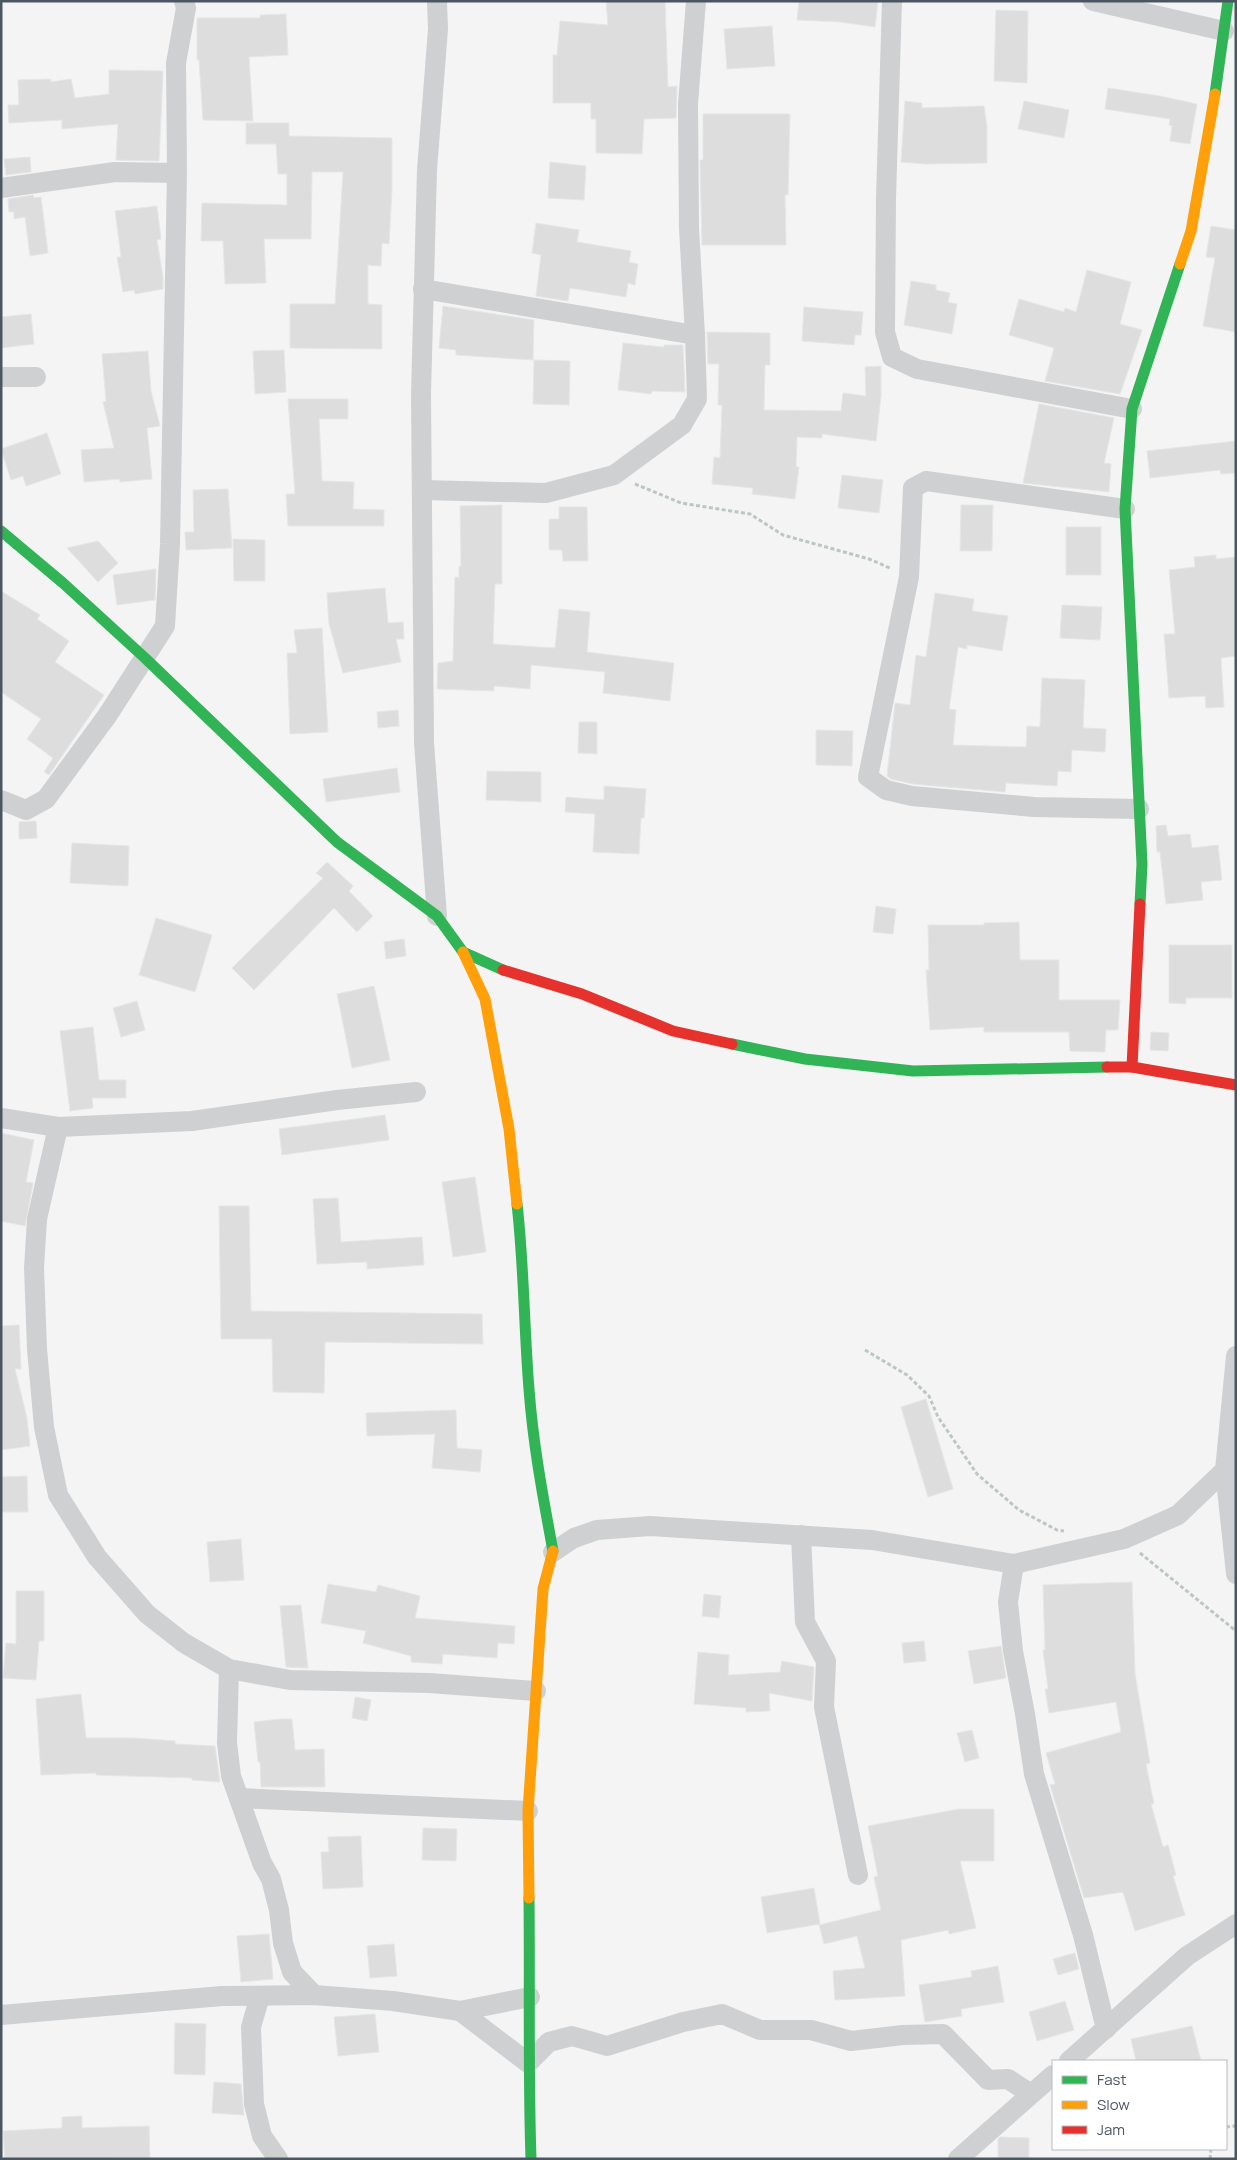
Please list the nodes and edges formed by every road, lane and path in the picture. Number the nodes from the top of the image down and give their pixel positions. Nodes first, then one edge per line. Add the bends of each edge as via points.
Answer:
1 (184, 1) edge
2 (437, 1) edge
3 (696, 1) edge
4 (892, 1) edge
5 (1093, 1) edge
6 (1228, 1) edge
7 (1224, 31) junction
8 (177, 173) junction
9 (1, 188) edge
10 (423, 289) junction
11 (696, 334) junction
12 (36, 376) dead end
13 (1, 377) edge
14 (1132, 409) junction
15 (614, 475) junction
16 (422, 490) junction
17 (1124, 508) junction
18 (1, 530) edge
19 (909, 577) junction
20 (145, 658) junction
21 (1, 800) edge
22 (1140, 809) junction
23 (436, 916) junction
24 (463, 952) junction
25 (1132, 1067) junction
26 (1236, 1085) edge
27 (416, 1092) dead end
28 (1, 1118) edge
29 (58, 1127) junction
30 (865, 1350) dead end
31 (1236, 1356) edge
32 (1224, 1470) junction
33 (1067, 1532) dead end
34 (801, 1535) junction
35 (1124, 1539) junction
36 (552, 1552) junction
37 (1014, 1564) junction
38 (1236, 1574) edge
39 (1236, 1631) edge
40 (229, 1669) junction
41 (536, 1691) junction
42 (239, 1798) junction
43 (528, 1811) junction
44 (858, 1875) dead end
45 (1236, 1924) edge
46 (314, 1995) junction
47 (260, 1996) junction
48 (530, 1997) junction
49 (460, 2011) junction
50 (1, 2015) edge
51 (1106, 2029) junction
52 (1070, 2060) edge
53 (528, 2062) junction
54 (1052, 2076) edge
55 (1032, 2094) junction
56 (278, 2159) edge
57 (531, 2159) edge
58 (958, 2159) edge

1 - 8 street via 186,8 176,62
2 - 10 street
3 - 11 street via 688,104 689,228
4 - 14 street via 885,332 892,357 917,369
5 - 7 street
6 - 7 street
7 - 14 street via 1190,231
8 - 9 street via 115,172
8 - 20 street via 170,544 165,626
10 - 11 street
10 - 16 street
11 - 15 street via 697,399 682,425
12 - 13 street
14 - 17 street
15 - 16 street via 546,493
15 - 19 path via 681,503 750,514 783,535 869,559
16 - 23 street via 424,743
17 - 19 street via 926,481 913,488
17 - 22 street
18 - 20 street
19 - 22 street via 868,777 886,790 912,796 1034,807
20 - 21 street via 46,799 26,810
20 - 23 street via 337,842
22 - 25 street via 1142,864
23 - 24 street
24 - 25 street via 500,969 582,994 673,1031 805,1059 913,1071
24 - 36 street via 486,998 509,1129 520,1237 529,1390 538,1472
25 - 26 street
27 - 29 street via 192,1121
28 - 29 street
29 - 40 street via 37,1218 34,1268 44,1427 58,1495 97,1558 147,1614 184,1643
30 - 33 path via 908,1375 929,1396 938,1417 977,1474 1019,1510
31 - 32 street
32 - 35 street via 1178,1515
32 - 38 street
34 - 36 street via 650,1526 597,1530 574,1538
34 - 37 street via 872,1540
34 - 44 street via 806,1622 826,1660 824,1707
35 - 37 street
35 - 39 path
36 - 41 street via 543,1589
37 - 51 street via 1008,1602 1034,1774 1083,1935
40 - 41 street via 290,1680 429,1683
40 - 42 street via 227,1743 231,1776
41 - 43 street
42 - 43 street
42 - 46 street via 271,1879 292,1972
43 - 48 street
45 - 51 street via 1188,1956
46 - 47 street
46 - 49 street via 393,2001
47 - 50 street via 222,1996
47 - 56 street via 251,2027 254,2104 262,2136
48 - 49 street
48 - 53 street
49 - 53 street
51 - 52 street
53 - 55 street via 549,2042 572,2036 607,2046 683,2022 722,2014 760,2030 811,2030 852,2041 943,2034 988,2080 1008,2079
53 - 57 street
54 - 55 street
55 - 58 street

